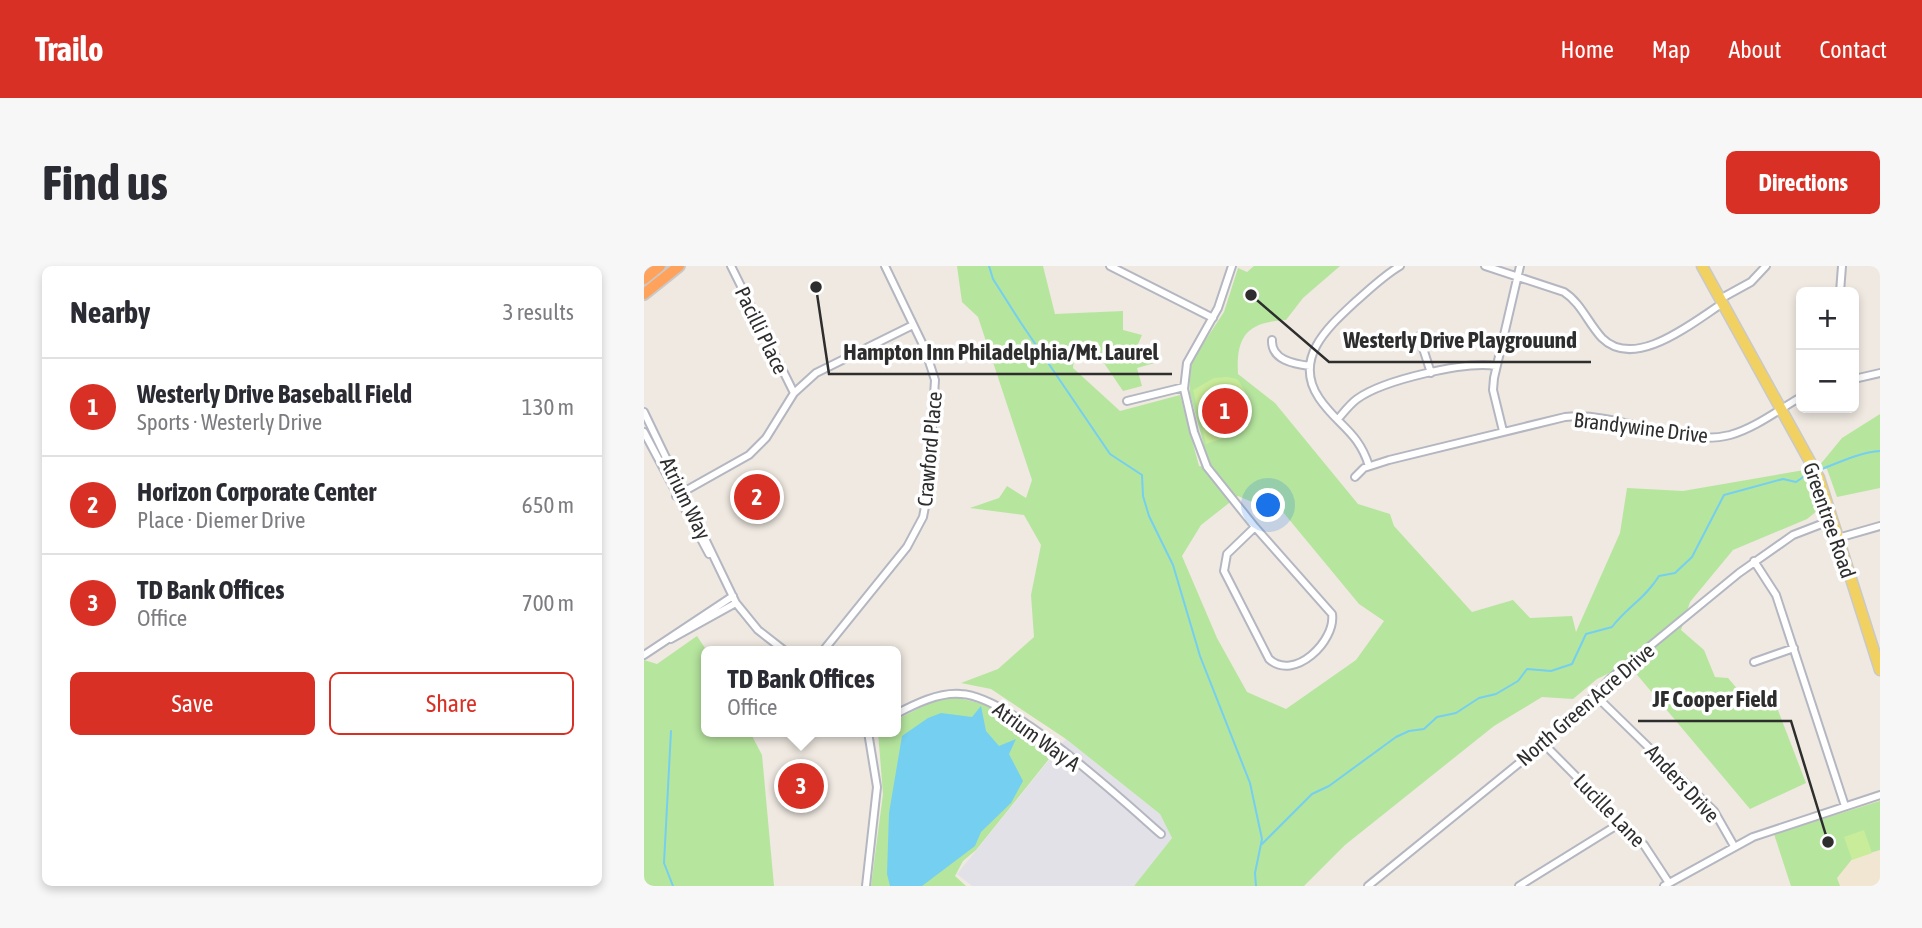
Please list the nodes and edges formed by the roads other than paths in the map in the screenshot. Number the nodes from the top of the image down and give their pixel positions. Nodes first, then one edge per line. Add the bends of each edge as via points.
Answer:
1 (660, 266) edge
2 (679, 266) edge
3 (886, 266) edge
4 (1110, 266) edge
5 (1232, 266) edge
6 (1400, 266) edge
7 (1485, 266) edge
8 (1520, 266) edge
9 (1702, 266) edge
10 (1766, 266) edge
11 (1842, 266) edge
12 (731, 267) edge
13 (1516, 276) junction
14 (644, 279) edge
15 (1840, 287) edge
16 (644, 294) edge
17 (1722, 301) junction
18 (1213, 318) junction
19 (913, 325) junction
20 (1419, 336) dead end
21 (1272, 341) dead end
22 (1310, 366) junction
23 (1496, 366) junction
24 (1431, 373) junction
25 (1880, 373) edge
26 (1859, 378) edge
27 (1184, 387) junction
28 (794, 393) junction
29 (1796, 400) edge
30 (1127, 401) dead end
31 (1782, 408) junction
32 (644, 412) edge
33 (1338, 419) junction
34 (1503, 430) junction
35 (644, 432) edge
36 (1369, 466) junction
37 (1355, 477) dead end
38 (680, 494) junction
39 (1832, 520) junction
40 (1880, 526) edge
41 (1255, 527) junction
42 (1838, 538) junction
43 (1754, 561) junction
44 (734, 599) junction
45 (779, 646) edge
46 (827, 646) edge
47 (1794, 648) junction
48 (644, 655) edge
49 (1754, 662) dead end
50 (1880, 670) edge
51 (1595, 695) junction
52 (901, 712) edge
53 (869, 737) edge
54 (1544, 743) junction
55 (1880, 795) edge
56 (1845, 806) junction
57 (1622, 822) junction
58 (1161, 834) dead end
59 (1734, 846) junction
60 (1667, 885) edge
61 (866, 886) edge
62 (1368, 886) edge
63 (1519, 886) edge

1 - 14 highway
2 - 16 highway
3 - 19 street, Crawford Place
4 - 18 street
5 - 18 street
6 - 22 street via 1325,332 1314,348
7 - 13 street
8 - 13 street
9 - 17 main road, Greentree Road
10 - 17 street
11 - 15 street
12 - 28 street, Pacilli Place
13 - 17 street via 1564,292 1604,339 1628,350 1655,342
13 - 23 street
17 - 31 main road, Greentree Road
18 - 27 street via 1186,363
19 - 28 street via 830,364
19 - 46 street, Crawford Place via 931,364 936,389 923,517 907,547
20 - 24 street
21 - 22 street via 1273,351 1283,359
22 - 33 street via 1318,397
23 - 24 street via 1469,364
23 - 34 street via 1493,390
24 - 33 street via 1372,391
25 - 26 street
27 - 30 street
27 - 41 street via 1207,467
28 - 38 street via 749,456
29 - 31 street, Brandywine Drive
31 - 34 street, Brandywine Drive via 1741,431 1715,437 1588,416
31 - 39 main road, Greentree Road via 1814,469
32 - 38 street, Atrium Way
33 - 36 street via 1360,442
34 - 36 street, Brandywine Drive
35 - 38 street, Atrium Way
36 - 37 street, Brandywine Drive
38 - 44 street, Atrium Way
39 - 42 main road, Greentree Road
39 - 43 street, North Green Acre Drive via 1777,544
40 - 42 street
41 - 41 street via 1227,554 1224,571 1269,659 1293,666 1330,634 1332,614
42 - 50 main road, Greentree Road
43 - 47 street via 1770,582
43 - 51 street, North Green Acre Drive
44 - 45 street, Atrium Way via 758,630
44 - 48 street
47 - 49 street
47 - 56 street
51 - 54 street, North Green Acre Drive
51 - 59 street, Anders Drive via 1714,811
52 - 58 street, Atrium Way A via 953,694 988,700 1054,745
53 - 61 street via 877,787
54 - 57 street, Lucille Lane
54 - 62 street, North Green Acre Drive
55 - 56 street
56 - 59 street
57 - 60 street, Lucille Lane via 1656,860
57 - 63 street
59 - 60 street

